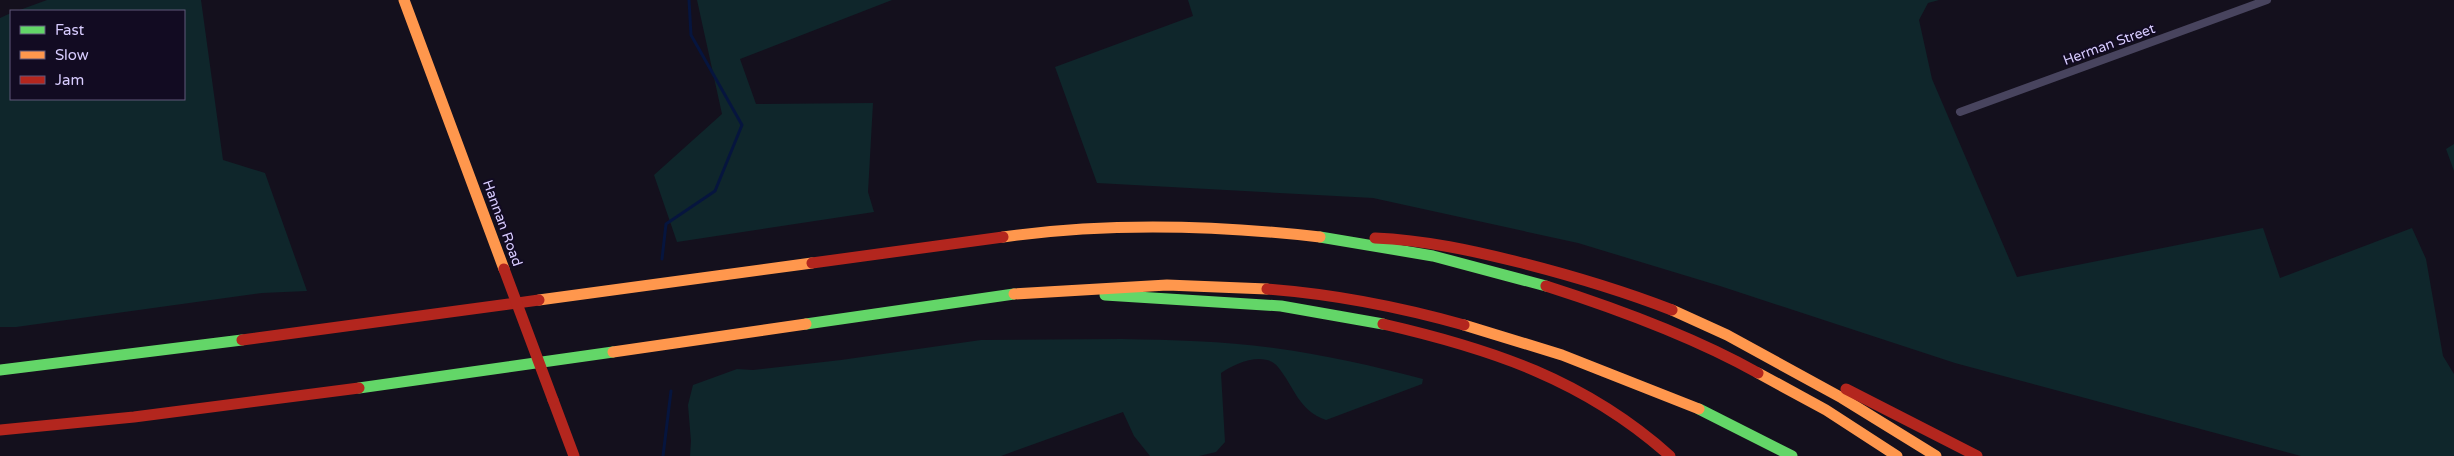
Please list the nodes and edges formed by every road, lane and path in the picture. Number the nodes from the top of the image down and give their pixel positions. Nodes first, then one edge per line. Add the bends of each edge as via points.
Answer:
1 (404, 0) edge
2 (2267, 0) edge
3 (1960, 112) dead end
4 (1332, 238) junction
5 (1069, 289) junction
6 (1745, 344) junction
7 (0, 370) edge
8 (0, 430) edge
9 (574, 456) edge
10 (1670, 456) edge
11 (1792, 456) edge
12 (1897, 456) edge
13 (1936, 456) edge
14 (1977, 456) edge

1 - 9 main road, Hannan Road, bridge
2 - 3 street, Herman Street
4 - 6 main road via 1392,238 1432,243 1555,272 1676,311
4 - 7 main road via 1227,228 1162,226 1038,232 165,351
4 - 12 main road via 1451,259 1520,277 1653,324 1759,373 1819,406
5 - 8 main road via 1008,295 275,400
5 - 10 main road via 1116,297 1238,302 1307,310 1473,348 1560,381 1595,399 1633,424
5 - 11 main road via 1185,286 1266,290 1383,306 1478,327 1649,387 1735,425
6 - 13 main road via 1882,420
6 - 14 main road via 1779,354

